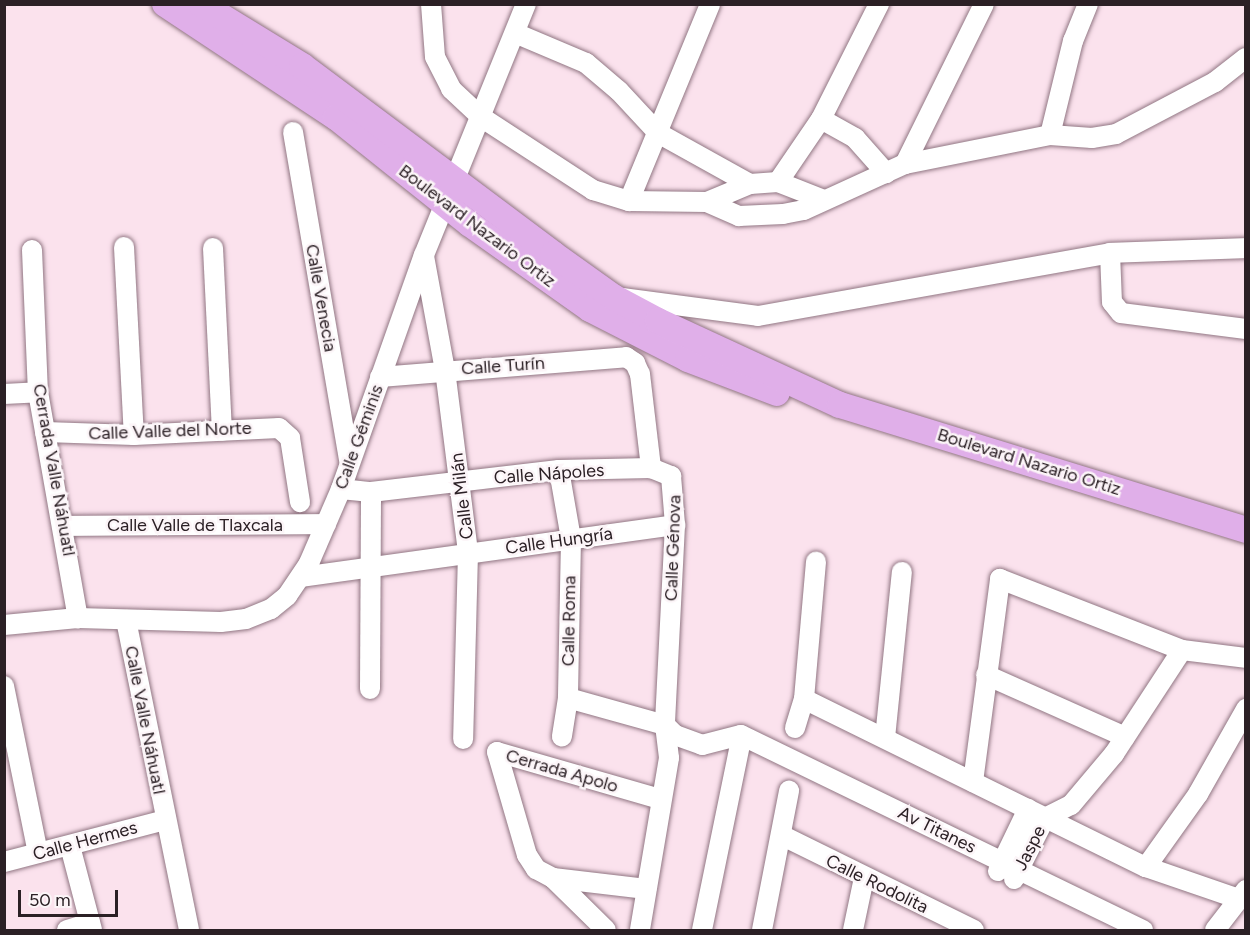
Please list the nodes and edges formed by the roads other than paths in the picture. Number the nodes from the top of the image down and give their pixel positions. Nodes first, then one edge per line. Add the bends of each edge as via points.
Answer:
1 (165, 4) edge
2 (201, 4) edge
3 (431, 4) edge
4 (526, 4) edge
5 (710, 4) edge
6 (879, 4) edge
7 (984, 4) edge
8 (1088, 4) edge
9 (515, 33) junction
10 (1245, 58) edge
11 (481, 117) junction
12 (821, 119) junction
13 (293, 132) dead end
14 (658, 133) junction
15 (1050, 135) junction
16 (905, 164) junction
17 (886, 173) junction
18 (778, 182) junction
19 (750, 184) junction
20 (451, 194) junction
21 (824, 200) junction
22 (628, 201) junction
23 (707, 202) junction
24 (124, 248) dead end
25 (213, 248) dead end
26 (1245, 248) edge
27 (32, 250) dead end
28 (1110, 253) junction
29 (424, 255) junction
30 (613, 297) junction
31 (1245, 329) edge
32 (445, 370) junction
33 (380, 378) junction
34 (38, 392) junction
35 (4, 394) edge
36 (813, 395) junction
37 (222, 431) junction
38 (45, 432) junction
39 (134, 435) junction
40 (350, 464) junction
41 (651, 468) junction
42 (559, 470) junction
43 (460, 481) junction
44 (341, 489) junction
45 (370, 492) junction
46 (300, 502) dead end
47 (326, 524) junction
48 (675, 525) junction
49 (64, 526) junction
50 (1245, 530) edge
51 (571, 539) junction
52 (468, 553) junction
53 (816, 562) dead end
54 (372, 567) junction
55 (902, 572) dead end
56 (301, 577) junction
57 (78, 618) junction
58 (126, 620) junction
59 (4, 625) edge
60 (1182, 650) junction
61 (1245, 658) edge
62 (986, 675) junction
63 (4, 686) edge
64 (370, 689) dead end
65 (568, 698) junction
66 (804, 699) junction
67 (1245, 709) edge
68 (665, 725) junction
69 (795, 728) dead end
70 (562, 737) dead end
71 (1125, 737) junction
72 (885, 738) junction
73 (463, 739) dead end
74 (735, 742) junction
75 (12, 767) edge
76 (973, 782) junction
77 (789, 791) dead end
78 (660, 799) junction
79 (1037, 813) junction
80 (165, 820) junction
81 (781, 835) junction
82 (70, 846) junction
83 (38, 853) junction
84 (4, 862) edge
85 (1146, 867) junction
86 (1009, 870) junction
87 (553, 878) junction
88 (864, 878) junction
89 (646, 889) junction
90 (1242, 895) edge
91 (951, 926) edge
92 (91, 927) edge
93 (67, 930) edge
94 (189, 930) edge
95 (606, 930) edge
96 (640, 930) edge
97 (702, 930) edge
98 (762, 930) edge
99 (853, 930) edge
100 (974, 930) edge
101 (1120, 930) edge
102 (1143, 930) edge
103 (1215, 930) edge

1 - 20 main road, Boulevard Nazario Ortiz
2 - 20 main road, Boulevard Nazario Ortiz via 302,66
3 - 11 street via 439,70 451,89
4 - 9 street, Calle Géminis
5 - 14 street
6 - 12 street
7 - 16 street
8 - 15 street via 1072,41
9 - 11 street, Calle Géminis
9 - 14 street via 586,63
10 - 15 street via 1215,82 1171,102 1129,130 1092,138
11 - 20 street, Calle Géminis
11 - 22 street via 568,176
12 - 17 street via 855,138
12 - 18 street
13 - 40 street, Calle Venecia
14 - 19 street
14 - 22 street
15 - 16 street
16 - 17 street
17 - 21 street
18 - 19 street
18 - 21 street
19 - 23 street
20 - 29 street, Calle Géminis
20 - 30 main road, Boulevard Nazario Ortiz
20 - 36 main road, Boulevard Nazario Ortiz via 590,309 655,344 783,396
21 - 23 street via 804,210 759,217 739,216
22 - 23 street
24 - 39 street
25 - 37 street
26 - 28 street
27 - 34 street, Cerrada Valle Náhuatl
28 - 30 street via 879,292 776,315 729,314
28 - 31 street via 1112,302 1121,313
29 - 32 street, Calle Milán
29 - 33 street, Calle Géminis
30 - 36 main road, Boulevard Nazario Ortiz
32 - 33 street, Calle Turín
32 - 41 street, Calle Turín via 626,357 635,363 640,374
32 - 43 street, Calle Milán
33 - 40 street, Calle Géminis
34 - 35 street
34 - 38 street, Cerrada Valle Náhuatl
36 - 50 main road, Boulevard Nazario Ortiz
37 - 39 street, Calle Valle del Norte
37 - 46 street, Calle Valle del Norte via 279,428 290,438
38 - 39 street, Calle Valle del Norte
38 - 49 street, Cerrada Valle Náhuatl
40 - 44 street, Calle Géminis
41 - 42 street, Calle Nápoles
41 - 48 street, Calle Génova via 671,476
42 - 43 street, Calle Nápoles
42 - 51 street, Calle Roma
43 - 45 street, Calle Nápoles
43 - 52 street, Calle Milán
44 - 45 street, Calle Nápoles
44 - 47 street, Calle Géminis
45 - 54 street
47 - 49 street, Calle Valle de Tlaxcala
47 - 56 street, Calle Géminis
48 - 51 street, Calle Hungría
48 - 68 street, Calle Génova
49 - 57 street, Cerrada Valle Náhuatl
51 - 52 street, Calle Hungría
51 - 65 street, Calle Roma
52 - 54 street, Calle Hungría
52 - 73 street, Calle Milán
53 - 66 street
54 - 56 street, Calle Hungría
54 - 64 street
55 - 72 street
56 - 58 street, Calle Géminis via 270,609 246,619
57 - 58 street, Calle Géminis
57 - 59 street, Calle Géminis
58 - 80 street, Calle Valle Náhuatl
60 - 61 street
60 - 62 street via 1000,579
60 - 71 street
62 - 71 street
62 - 76 street
63 - 75 street
65 - 68 street
65 - 70 street, Calle Roma
66 - 69 street
66 - 72 street
67 - 85 street via 1198,794
68 - 74 street via 675,735 702,745
68 - 78 street, Calle Génova via 669,758
71 - 79 street via 1071,805
72 - 76 street
74 - 86 street, Av Titanes
74 - 97 street
75 - 83 street
76 - 79 street
77 - 81 street
78 - 87 street, Cerrada Apolo via 497,752 527,855 536,869
78 - 89 street
79 - 85 street
79 - 86 street, Jaspe
80 - 82 street, Calle Hermes
80 - 94 street, Calle Valle Náhuatl
81 - 88 street, Calle Rodolita
81 - 98 street
82 - 83 street, Calle Hermes
82 - 92 street
83 - 84 street, Calle Hermes
85 - 90 street
86 - 101 street, Av Titanes
86 - 102 street, Av Titanes
87 - 89 street
87 - 95 street, Cerrada Apolo
88 - 91 street, Calle Rodolita
88 - 99 street
89 - 96 street
90 - 103 street
91 - 100 street, Calle Rodolita
92 - 93 street

